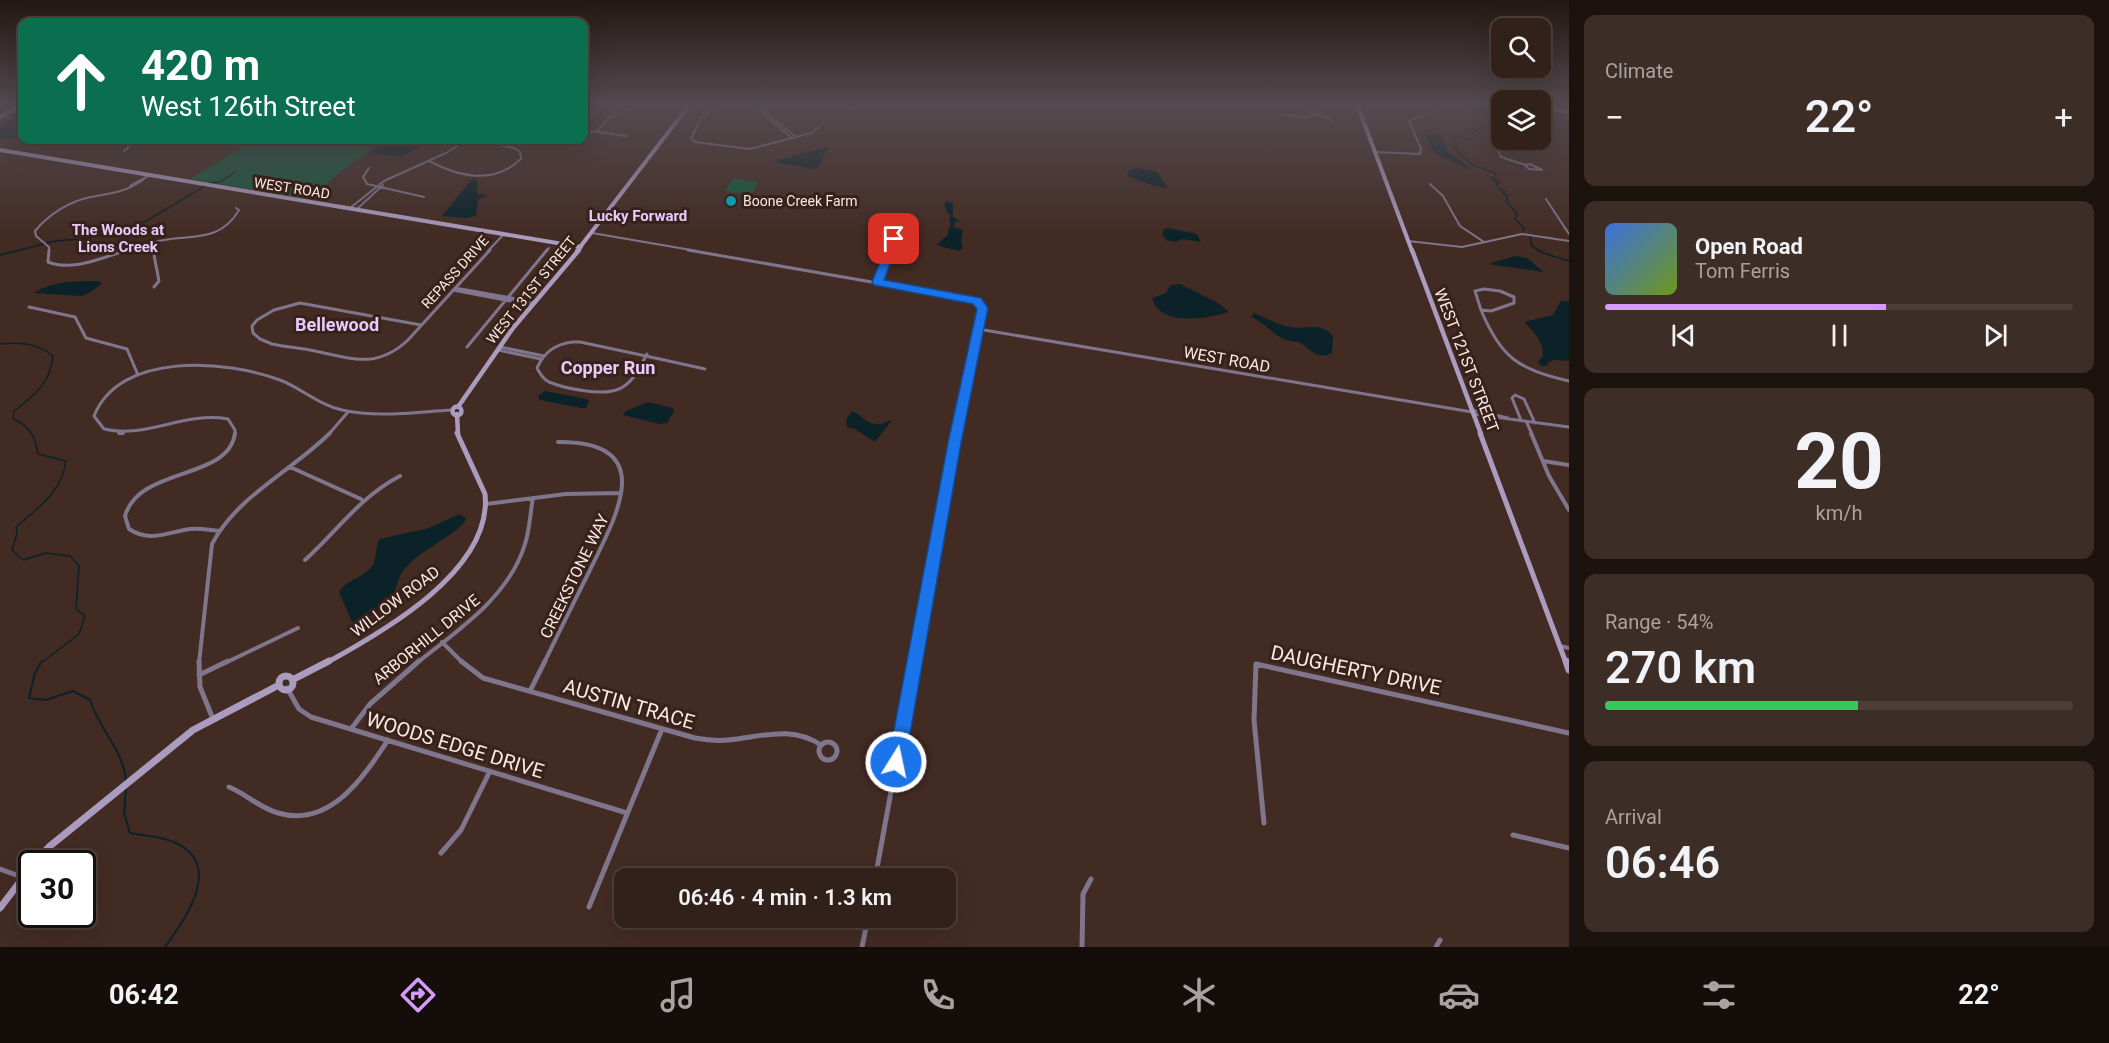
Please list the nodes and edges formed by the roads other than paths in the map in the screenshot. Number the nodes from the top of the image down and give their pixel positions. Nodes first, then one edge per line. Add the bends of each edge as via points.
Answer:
1 (128, 148) edge
2 (455, 148) edge
3 (510, 148) edge
4 (656, 148) edge
5 (732, 148) edge
6 (752, 148) edge
7 (1374, 148) edge
8 (1420, 148) edge
9 (0, 150) edge
10 (1498, 150) edge
11 (124, 151) dead end
12 (1375, 152) junction
13 (430, 161) junction
14 (1526, 165) junction
15 (369, 168) dead end
16 (150, 175) junction
17 (1430, 184) dead end
18 (210, 185) joint
19 (379, 187) junction
20 (424, 197) dead end
21 (1546, 199) dead end
22 (236, 208) dead end
23 (350, 208) junction
24 (357, 209) junction
25 (900, 230) dead end
26 (592, 233) junction
27 (504, 234) junction
28 (1569, 234) edge
29 (1408, 241) junction
30 (1569, 241) edge
31 (1484, 242) junction
32 (152, 243) junction
33 (581, 247) junction
34 (549, 248) dead end
35 (878, 282) junction
36 (154, 287) dead end
37 (454, 289) junction
38 (506, 299) junction
39 (532, 304) junction
40 (29, 307) dead end
41 (1480, 310) junction
42 (421, 325) junction
43 (978, 329) junction
44 (467, 347) dead end
45 (499, 349) junction
46 (647, 354) junction
47 (542, 357) junction
48 (705, 369) dead end
49 (138, 375) junction
50 (1569, 381) edge
51 (456, 410) junction
52 (348, 411) junction
53 (1472, 412) junction
54 (1524, 421) junction
55 (1535, 423) junction
56 (1569, 427) edge
57 (558, 442) dead end
58 (1542, 460) junction
59 (1569, 465) edge
60 (290, 467) junction
61 (400, 476) dead end
62 (621, 492) junction
63 (532, 498) junction
64 (361, 499) junction
65 (486, 504) junction
66 (1568, 509) edge
67 (219, 531) junction
68 (305, 560) dead end
69 (298, 628) dead end
70 (442, 642) junction
71 (1560, 646) junction
72 (1569, 648) edge
73 (1569, 670) edge
74 (199, 675) junction
75 (294, 679) junction
76 (279, 685) junction
77 (287, 688) junction
78 (530, 692) junction
79 (213, 718) junction
80 (351, 729) junction
81 (662, 729) junction
82 (1569, 733) edge
83 (388, 740) junction
84 (821, 745) dead end
85 (490, 771) junction
86 (229, 787) dead end
87 (627, 813) junction
88 (88, 814) joint
89 (1264, 823) dead end
90 (1513, 835) dead end
91 (1569, 848) edge
92 (46, 850) edge
93 (441, 853) dead end
94 (877, 868) edge
95 (0, 869) edge
96 (18, 876) edge
97 (1091, 879) dead end
98 (18, 883) edge
99 (589, 907) dead end
100 (0, 908) edge
101 (866, 928) edge
102 (1440, 940) dead end
103 (862, 947) edge
104 (1082, 947) edge
105 (1436, 947) edge

1 - 11 street
2 - 13 street
3 - 13 street via 522,155 513,167 498,175 447,170
4 - 26 street, WEST 131ST STREET
5 - 6 street
7 - 12 street, WEST 121ST STREET
8 - 12 street via 1421,152 1414,155
9 - 16 street, WEST ROAD
10 - 14 street via 1501,157
12 - 29 street, WEST 121ST STREET
13 - 19 street
14 - 14 street via 1531,170 1542,170 1538,166
15 - 19 street via 362,179
16 - 18 street, WEST ROAD
16 - 32 street via 126,189 81,200 35,231 46,244 48,262 63,266
17 - 31 street via 1443,196 1460,226
18 - 23 street, WEST ROAD
19 - 20 street
19 - 23 street
19 - 24 street
21 - 28 street
22 - 32 street via 239,210 235,219 220,231
23 - 24 street, WEST ROAD
24 - 27 street, WEST ROAD
25 - 35 street
26 - 33 street, WEST 131ST STREET
26 - 35 street
27 - 33 street, WEST ROAD
27 - 37 street, REPASS DRIVE
29 - 31 street via 1455,247
29 - 53 street, WEST 121ST STREET
30 - 31 street via 1522,234
32 - 36 street via 159,281
33 - 39 street, WEST 131ST STREET
34 - 38 street
35 - 43 street via 981,303
37 - 38 street
37 - 42 street, REPASS DRIVE
38 - 39 street
38 - 44 street
39 - 45 street, WEST 131ST STREET
40 - 49 street via 75,317 84,337 127,349
41 - 41 street via 1474,294 1478,290 1505,292 1515,299 1514,303 1493,310
41 - 50 street via 1502,350 1533,370
42 - 42 street, REPASS DRIVE via 396,351 365,360 259,338 254,332 261,316 282,305 300,303
43 - 53 street, WEST ROAD
43 - 94 street
45 - 47 street
45 - 51 street, WEST 131ST STREET
46 - 47 street via 573,341 555,346
46 - 47 street via 628,383 607,392 546,381 538,370
46 - 48 street
49 - 52 street via 193,365 223,367 279,380
49 - 67 street via 117,386 99,403 94,416 99,427 128,433 214,416 231,422 236,432 229,448 212,462 145,490 126,511 126,525 132,532 148,537 195,529
51 - 52 street
51 - 65 street, WILLOW ROAD via 457,432 479,473
52 - 60 street via 328,435
53 - 54 street, WEST ROAD
53 - 71 street, WEST 121ST STREET
54 - 55 street, WEST ROAD
54 - 55 street via 1512,398 1515,395 1524,399
54 - 58 street
55 - 56 street, WEST ROAD
57 - 62 street, CREEKSTONE WAY via 595,446 612,455 622,473
58 - 59 street
58 - 66 street
60 - 64 street
60 - 67 street via 240,508
61 - 64 street
62 - 63 street
62 - 78 street, CREEKSTONE WAY via 616,517
63 - 65 street
63 - 70 street, ARBORHILL DRIVE via 524,550 504,585 486,608
64 - 68 street
65 - 75 street, WILLOW ROAD via 470,550 446,580 353,649
67 - 74 street via 209,562
69 - 74 street
70 - 78 street, AUSTIN TRACE via 483,678
70 - 80 street, ARBORHILL DRIVE via 385,687
71 - 72 street
71 - 73 street, WEST 121ST STREET
74 - 79 street
75 - 76 street via 285,678
75 - 77 street
76 - 77 street via 281,689
76 - 79 street
77 - 80 street, WOODS EDGE DRIVE via 294,703 307,715
78 - 81 street, AUSTIN TRACE
79 - 88 street
80 - 83 street, WOODS EDGE DRIVE
81 - 84 street, AUSTIN TRACE via 713,741 789,732 808,736
81 - 87 street
82 - 89 street, DAUGHERTY DRIVE via 1256,664 1254,720
83 - 85 street, WOODS EDGE DRIVE
83 - 86 street via 354,788 321,811 303,815 277,813
85 - 87 street, WOODS EDGE DRIVE
85 - 93 street via 461,830
87 - 99 street
88 - 92 street
90 - 91 street
95 - 96 street
97 - 104 street via 1083,894
98 - 100 street
101 - 103 street
102 - 105 street

